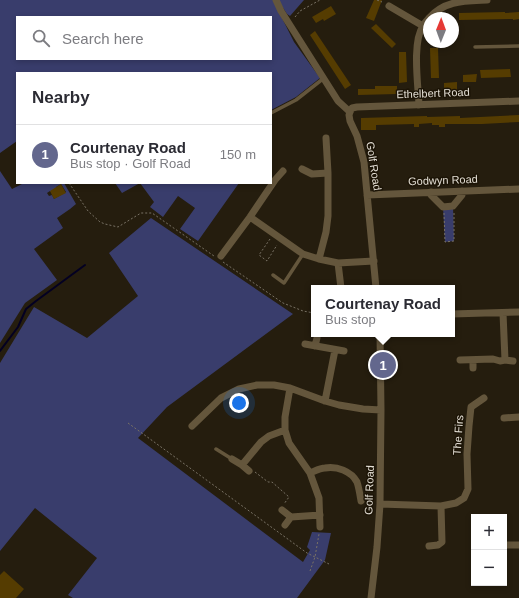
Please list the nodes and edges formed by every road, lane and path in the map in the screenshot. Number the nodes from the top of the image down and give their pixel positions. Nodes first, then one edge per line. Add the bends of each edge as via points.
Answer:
1 (276, 0) edge
2 (320, 0) edge
3 (487, 0) edge
4 (390, 6) dead end
5 (437, 12) edge
6 (289, 24) junction
7 (423, 26) joint
8 (519, 46) edge
9 (475, 47) dead end
10 (324, 78) junction
11 (519, 101) edge
12 (419, 105) junction
13 (350, 112) junction
14 (272, 113) edge
15 (326, 138) dead end
16 (302, 169) dead end
17 (282, 171) dead end
18 (328, 173) junction
19 (273, 178) edge
20 (70, 184) edge
21 (270, 184) edge
22 (519, 189) edge
23 (462, 191) junction
24 (431, 192) junction
25 (367, 195) junction
26 (454, 206) junction
27 (443, 207) junction
28 (250, 218) junction
29 (274, 234) junction
30 (281, 240) junction
31 (303, 254) junction
32 (219, 258) junction
33 (319, 259) junction
34 (374, 261) junction
35 (338, 263) junction
36 (273, 275) dead end
37 (341, 285) edge
38 (376, 285) edge
39 (519, 312) edge
40 (311, 313) edge
41 (503, 313) junction
42 (455, 314) edge
43 (380, 337) edge
44 (317, 338) dead end
45 (305, 344) dead end
46 (315, 346) junction
47 (335, 350) junction
48 (344, 352) dead end
49 (460, 360) dead end
50 (473, 360) junction
51 (505, 360) junction
52 (513, 361) dead end
53 (473, 368) dead end
54 (290, 388) junction
55 (484, 398) dead end
56 (325, 401) junction
57 (381, 410) junction
58 (519, 417) edge
59 (504, 418) dead end
60 (128, 423) dead end
61 (192, 426) dead end
62 (285, 430) junction
63 (216, 449) dead end
64 (232, 459) joint
65 (242, 465) junction
66 (249, 471) joint
67 (310, 473) junction
68 (361, 501) dead end
69 (380, 504) junction
70 (441, 506) junction
71 (282, 510) joint
72 (320, 515) junction
73 (290, 517) junction
74 (285, 524) dead end
75 (320, 527) joint
76 (507, 545) edge
77 (519, 545) edge
78 (429, 546) dead end
79 (315, 557) junction
80 (329, 564) dead end
81 (310, 571) dead end
82 (371, 598) edge

1 - 6 street, Golf Road
2 - 6 path via 300,11
3 - 5 street via 451,3
4 - 7 street
6 - 10 street, Golf Road
7 - 12 street via 416,48
8 - 9 lane
10 - 13 street, Golf Road via 338,101
10 - 14 lane via 296,100
11 - 12 street, Ethelbert Road
12 - 13 street, Ethelbert Road via 357,107 352,108
13 - 25 street, Golf Road via 350,121 358,136 364,162
15 - 18 street
16 - 18 street via 312,174
17 - 19 street
18 - 33 street via 328,223
20 - 32 path via 88,212 100,222 118,226 141,213 152,213
21 - 28 street
22 - 23 street, Godwyn Road
23 - 24 street, Godwyn Road
23 - 26 street
24 - 25 street, Godwyn Road
24 - 27 street
25 - 34 street, Golf Road
26 - 27 street
26 - 27 path via 454,241 445,242
28 - 29 street
28 - 32 street
29 - 30 street
29 - 30 path via 259,255 267,261
30 - 31 street
31 - 33 street
31 - 36 lane via 284,282
32 - 40 path via 283,303
33 - 35 street
34 - 35 street
34 - 38 street, Golf Road
35 - 37 street
39 - 41 street
41 - 42 street
41 - 51 street
43 - 57 street, Golf Road
44 - 46 street
45 - 46 street
46 - 47 street
47 - 48 street
47 - 56 street
49 - 50 street
50 - 51 street
50 - 53 street
51 - 52 street
54 - 56 street
54 - 61 street via 274,384 239,388 221,398
54 - 62 street
55 - 70 street, The Firs via 472,407 467,454 468,490 464,498 456,503
56 - 57 street
57 - 69 street, Golf Road
58 - 59 street
60 - 79 path
62 - 65 street via 261,442
62 - 67 street via 290,443
63 - 64 lane
64 - 65 street
65 - 66 street
66 - 71 path via 254,470 289,497
67 - 68 street via 336,467 346,471 358,484 355,492
67 - 72 street via 319,498
69 - 70 street
69 - 82 street, Golf Road
70 - 78 street via 442,542
71 - 73 street
72 - 73 street
72 - 75 street
73 - 74 street
75 - 79 path
76 - 77 street
79 - 80 path
79 - 81 path

